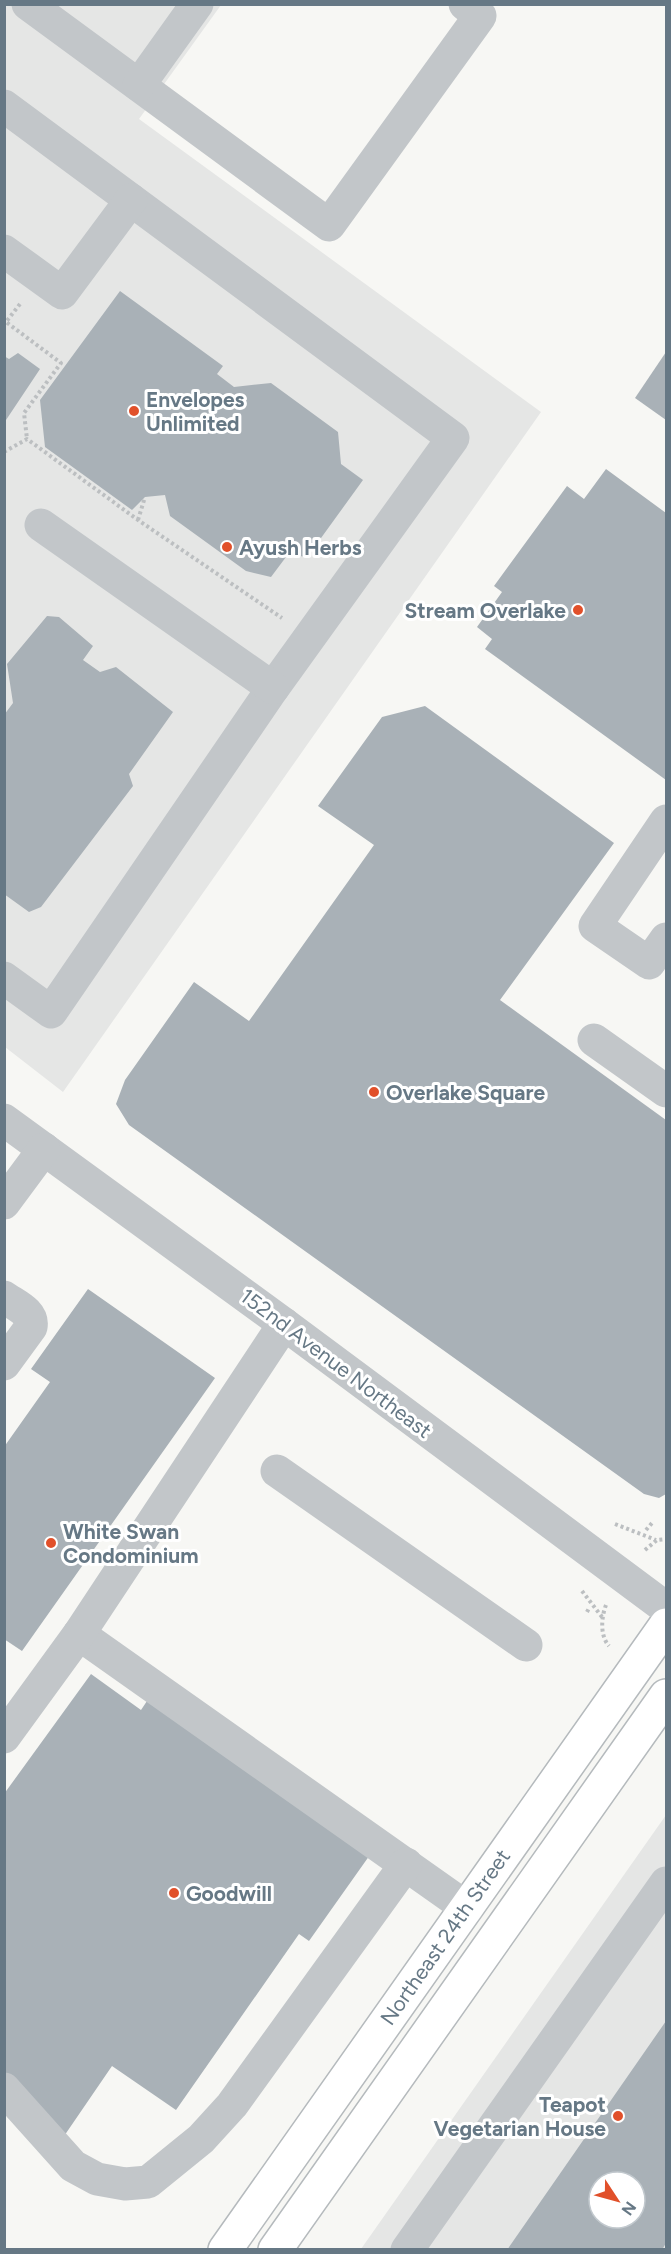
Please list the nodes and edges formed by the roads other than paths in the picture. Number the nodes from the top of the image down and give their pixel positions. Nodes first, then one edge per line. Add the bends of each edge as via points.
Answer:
1 (28, 4) edge
2 (197, 4) edge
3 (465, 4) edge
4 (140, 85) junction
5 (4, 106) edge
6 (131, 200) junction
7 (4, 251) edge
8 (41, 525) dead end
9 (273, 688) junction
10 (666, 821) edge
11 (657, 951) edge
12 (4, 978) edge
13 (594, 1040) dead end
14 (666, 1091) edge
15 (4, 1120) edge
16 (44, 1149) junction
17 (4, 1203) edge
18 (4, 1297) edge
19 (284, 1324) junction
20 (4, 1364) edge
21 (278, 1471) dead end
22 (666, 1608) edge
23 (666, 1625) edge
24 (79, 1634) junction
25 (526, 1645) dead end
26 (666, 1696) edge
27 (4, 1737) edge
28 (406, 1864) junction
29 (666, 1882) edge
30 (466, 1908) junction
31 (409, 2060) junction
32 (4, 2089) edge
33 (307, 2133) junction
34 (225, 2250) edge
35 (270, 2250) edge
36 (275, 2250) edge
37 (407, 2250) edge

1 - 4 street
2 - 4 street
3 - 4 street via 480,16 329,225
5 - 6 street
6 - 7 street via 62,293
6 - 9 street via 453,438
8 - 9 street
9 - 12 street via 51,1012
10 - 11 street via 595,926
13 - 14 street
15 - 16 street, 152nd Avenue Northeast
16 - 17 street
16 - 19 street, 152nd Avenue Northeast
18 - 20 street via 33,1321
19 - 22 street, 152nd Avenue Northeast
19 - 24 street
21 - 25 street
23 - 30 main road, Northeast 24th Street
24 - 27 street
24 - 28 street
26 - 31 main road, Northeast 24th Street
28 - 30 street
28 - 32 street via 232,2105 201,2139 148,2182 97,2180 73,2166
29 - 37 street
30 - 31 main road
30 - 33 main road, Northeast 24th Street
31 - 36 main road, Northeast 24th Street
33 - 34 main road, Northeast 24th Street
33 - 35 main road

